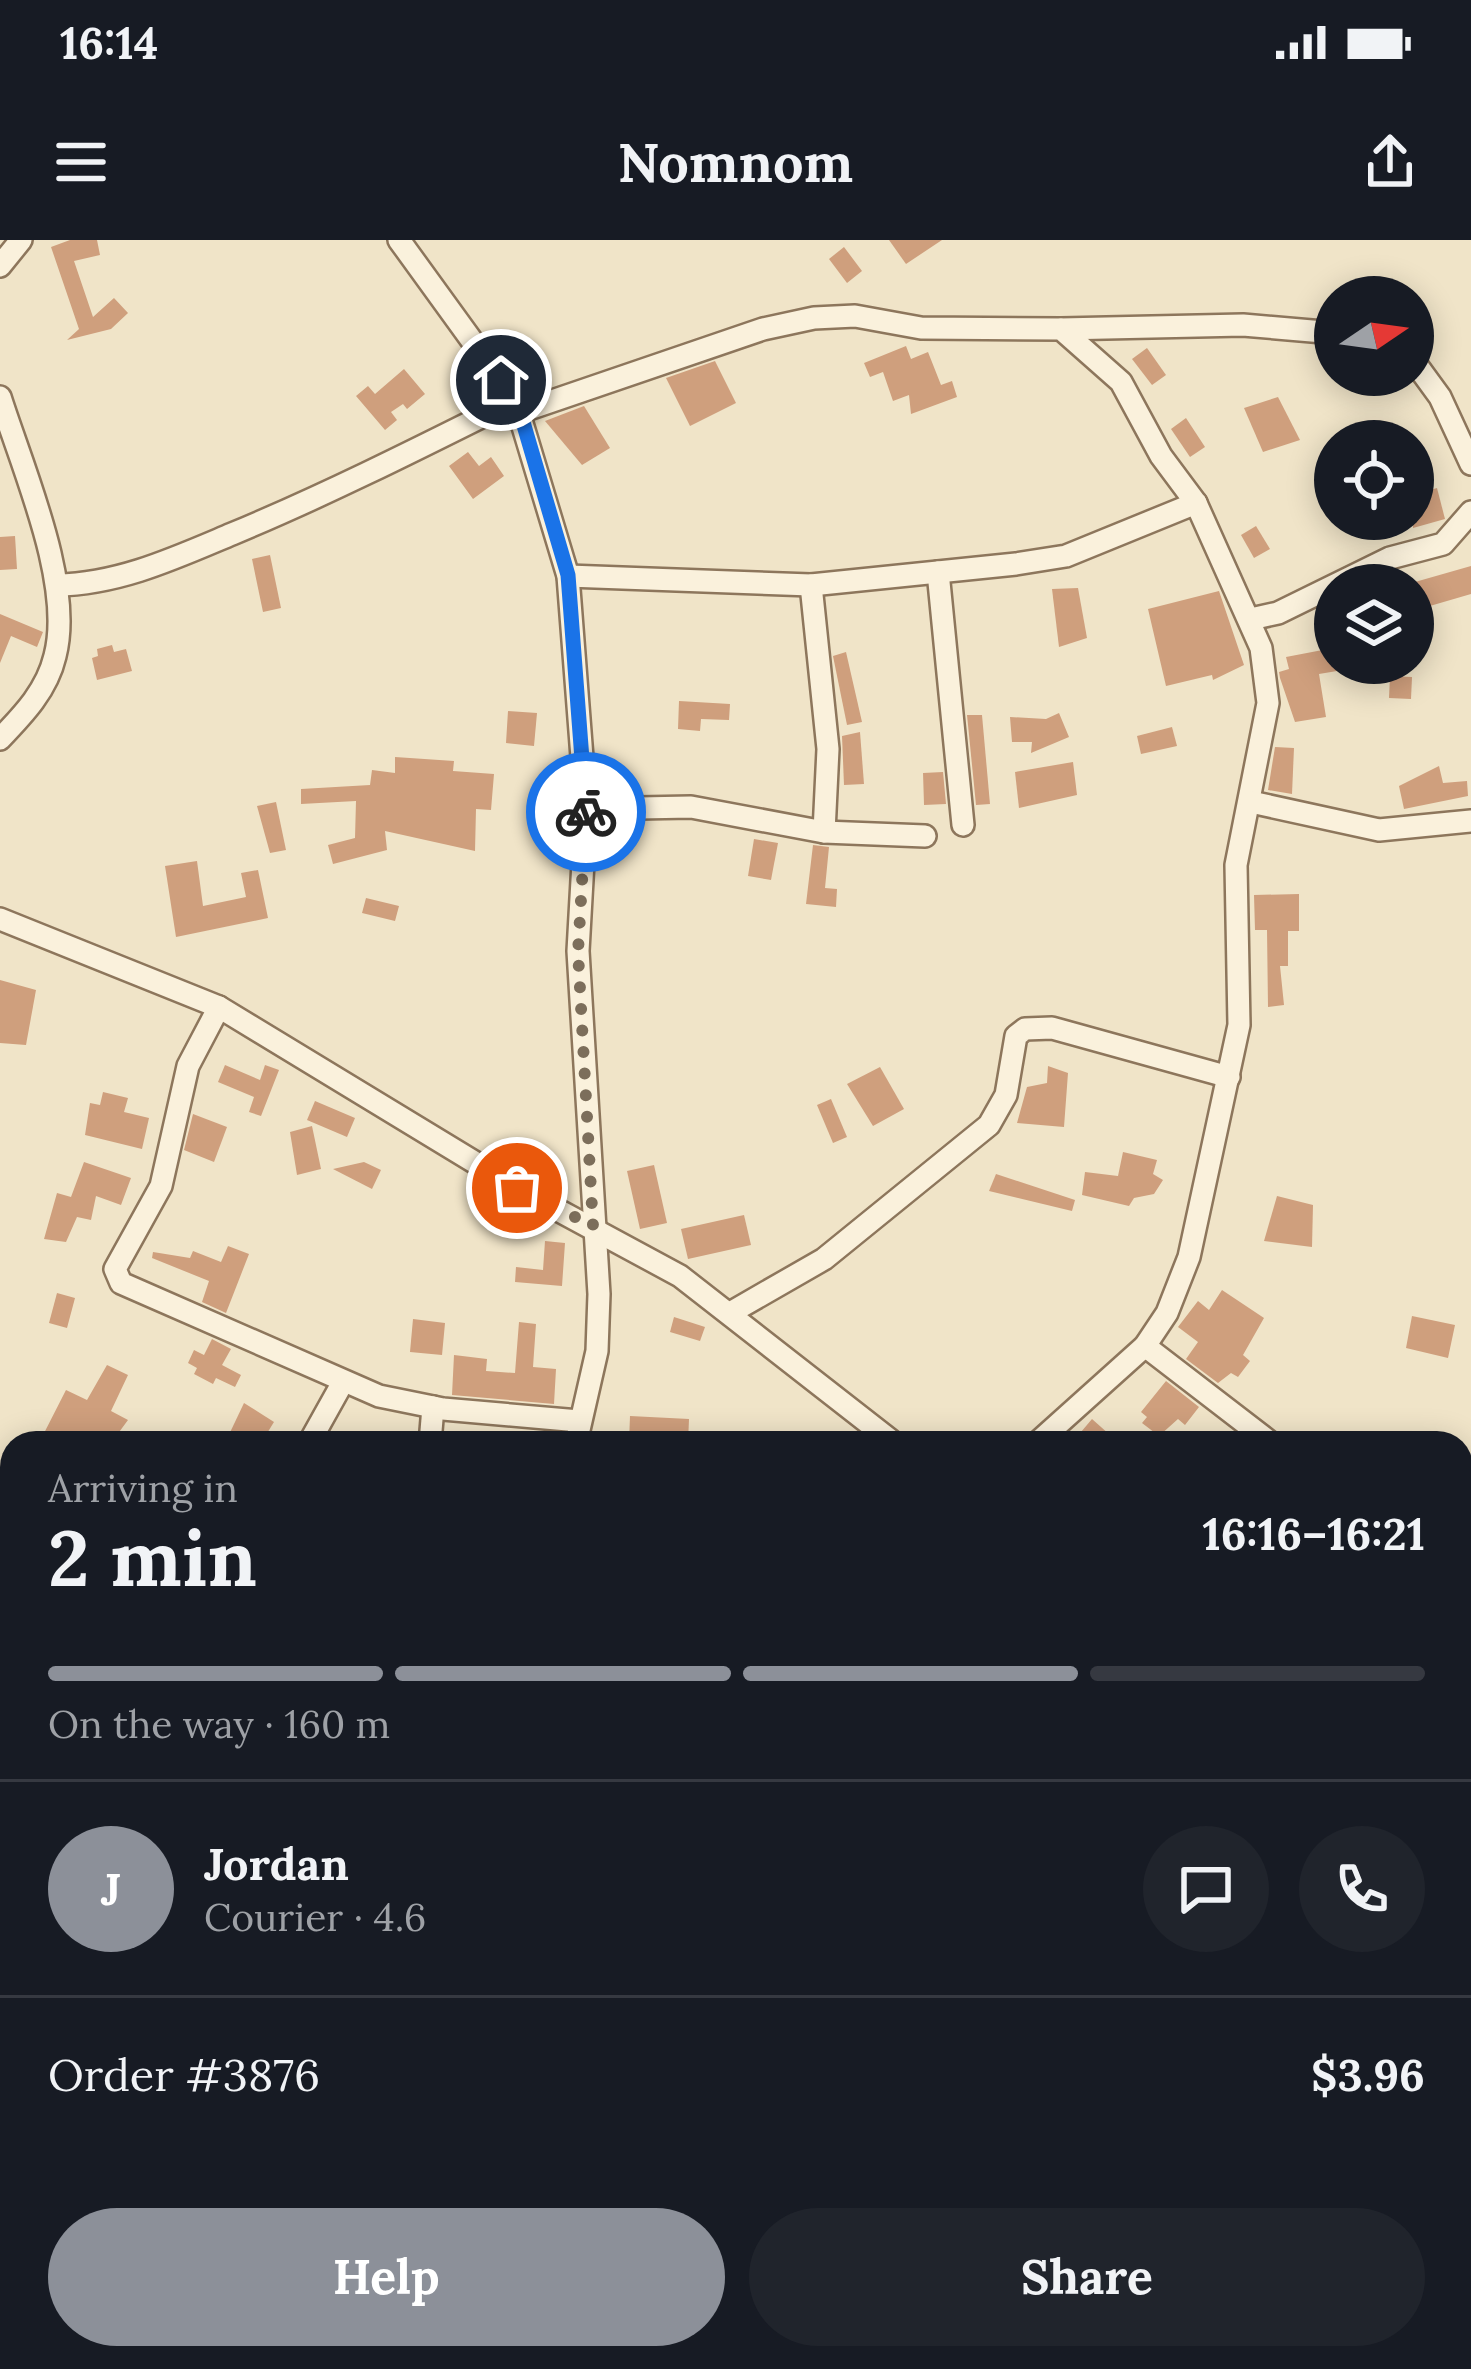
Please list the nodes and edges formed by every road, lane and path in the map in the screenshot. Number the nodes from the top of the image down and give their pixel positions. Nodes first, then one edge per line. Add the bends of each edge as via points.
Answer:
1 (21, 240) edge
2 (399, 240) edge
3 (0, 266) edge
4 (1061, 329) junction
5 (1314, 331) edge
6 (1434, 389) edge
7 (1, 403) edge
8 (517, 406) junction
9 (1471, 464) edge
10 (1196, 503) junction
11 (1471, 512) edge
12 (938, 572) junction
13 (568, 575) junction
14 (57, 585) junction
15 (811, 585) junction
16 (1251, 620) junction
17 (0, 739) edge
18 (1251, 802) junction
19 (586, 809) junction
20 (1471, 821) edge
21 (963, 825) dead end
22 (824, 832) junction
23 (925, 836) dead end
24 (0, 920) edge
25 (219, 1007) junction
26 (1229, 1078) junction
27 (593, 1226) junction
28 (730, 1313) junction
29 (1144, 1346) junction
30 (343, 1382) junction
31 (433, 1407) junction
32 (316, 1431) edge
33 (431, 1431) edge
34 (572, 1431) edge
35 (578, 1431) edge
36 (880, 1431) edge
37 (1050, 1431) edge
38 (1255, 1431) edge

1 - 3 street
2 - 8 street
4 - 5 street
4 - 8 street via 814,318
4 - 10 street via 1121,382
6 - 9 street
7 - 14 street
8 - 13 street
8 - 14 street via 206,545 124,576
10 - 12 street via 1066,556
10 - 16 street
11 - 16 street via 1443,544 1390,558
12 - 15 street
12 - 21 street
13 - 15 street
13 - 19 street
14 - 17 street via 55,659 35,702
15 - 22 street via 829,748
16 - 18 street via 1268,703
18 - 20 street via 1379,830
18 - 26 street via 1236,865 1239,1024
19 - 22 street via 691,807
19 - 27 street via 578,952
22 - 23 street
24 - 25 street
25 - 27 street
25 - 30 street via 188,1066 161,1186 115,1269 139,1294
26 - 28 street via 1052,1028 1025,1029 989,1125 824,1259
26 - 29 street via 1189,1257 1168,1313
27 - 28 street
27 - 35 street via 597,1351
28 - 36 street
29 - 37 street
29 - 38 street
30 - 31 street
30 - 32 street
31 - 33 street
31 - 34 street

